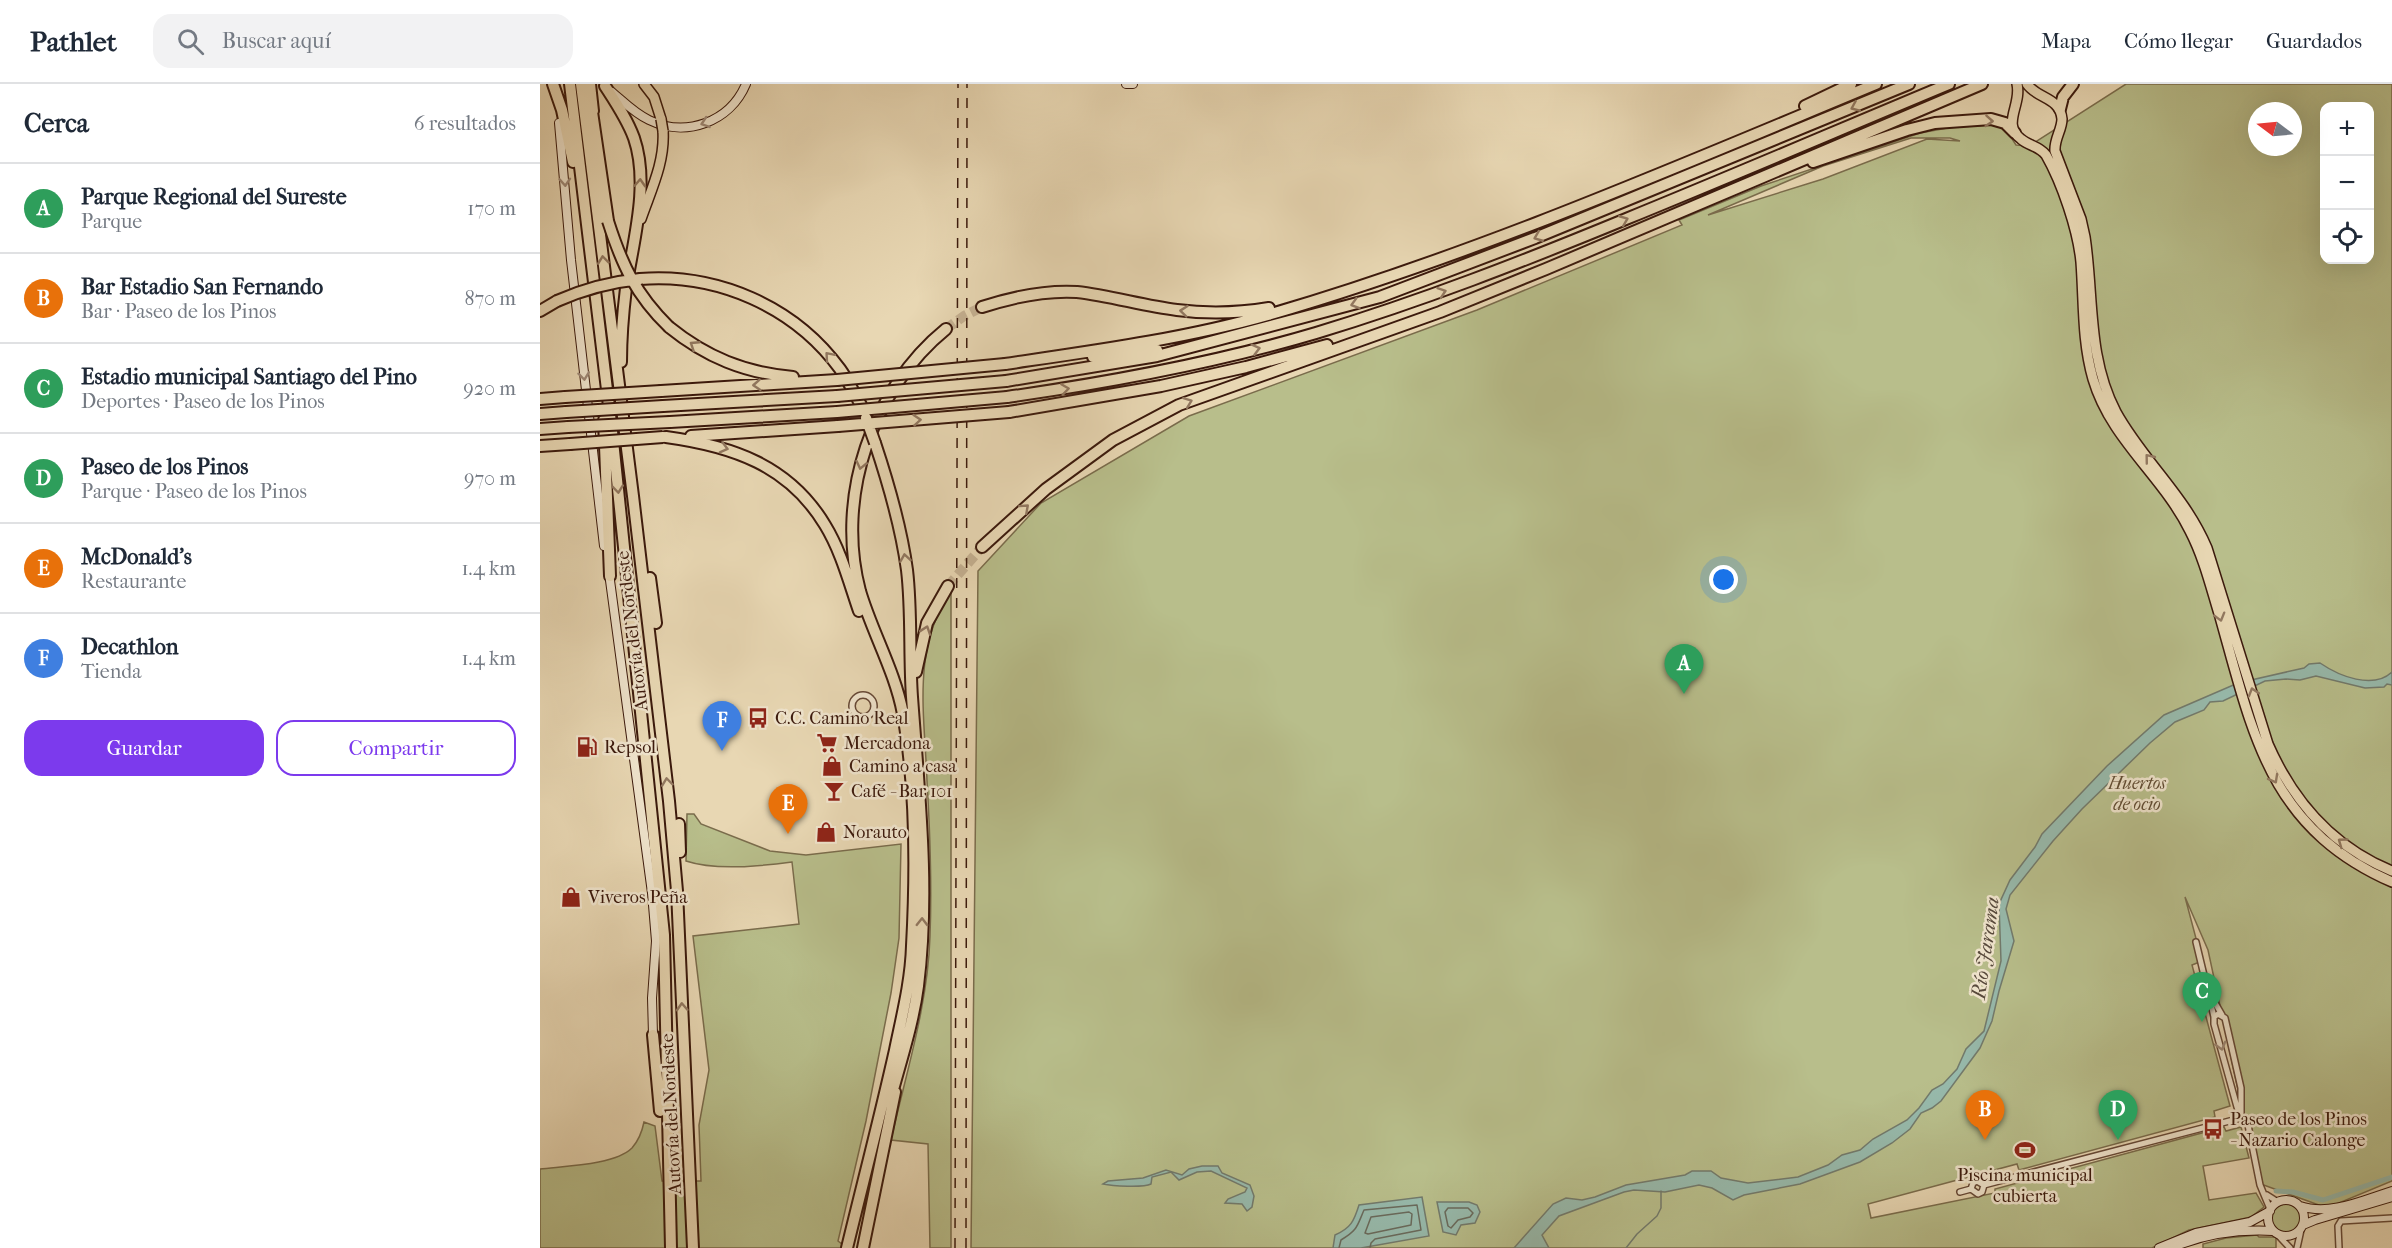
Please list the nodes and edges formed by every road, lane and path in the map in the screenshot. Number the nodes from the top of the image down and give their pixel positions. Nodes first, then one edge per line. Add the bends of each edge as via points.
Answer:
1 (548, 84) edge
2 (553, 84) edge
3 (570, 84) edge
4 (581, 84) edge
5 (589, 84) edge
6 (644, 84) edge
7 (746, 84) edge
8 (1126, 84) edge
9 (1133, 84) edge
10 (1851, 84) edge
11 (1876, 84) edge
12 (1909, 84) edge
13 (1949, 84) edge
14 (1982, 84) edge
15 (2017, 84) edge
16 (2027, 84) edge
17 (2073, 84) edge
18 (604, 85) edge
19 (2040, 95) junction
20 (2018, 103) junction
21 (2060, 110) junction
22 (2015, 133) junction
23 (2058, 133) junction
24 (2034, 145) junction
25 (1677, 166) junction
26 (1707, 200) junction
27 (634, 242) junction
28 (589, 247) junction
29 (1313, 300) junction
30 (982, 308) tunnel mouth
31 (540, 311) edge
32 (946, 329) tunnel mouth
33 (1383, 331) junction
34 (600, 347) junction
35 (1188, 348) junction
36 (1005, 364) junction
37 (833, 380) junction
38 (540, 399) edge
39 (620, 401) junction
40 (540, 414) edge
41 (540, 429) edge
42 (665, 437) junction
43 (540, 446) edge
44 (633, 496) junction
45 (982, 548) tunnel mouth
46 (610, 576) junction
47 (948, 586) tunnel mouth
48 (656, 623) dead end
49 (893, 684) junction
50 (866, 716) joint
51 (916, 729) junction
52 (679, 824) dead end
53 (2392, 871) edge
54 (2392, 882) edge
55 (677, 891) junction
56 (2196, 942) dead end
57 (2207, 990) junction
58 (2222, 1015) junction
59 (2214, 1017) junction
60 (653, 1035) joint
61 (901, 1062) junction
62 (2241, 1118) junction
63 (667, 1161) junction
64 (2262, 1189) junction
65 (2392, 1191) edge
66 (1960, 1192) dead end
67 (2392, 1197) edge
68 (2278, 1202) junction
69 (2300, 1206) junction
70 (2270, 1210) junction
71 (854, 1217) junction
72 (2392, 1218) edge
73 (2302, 1228) junction
74 (2275, 1232) junction
75 (671, 1248) edge
76 (693, 1248) edge
77 (841, 1248) edge
78 (847, 1248) edge
79 (852, 1248) edge
80 (863, 1248) edge
81 (2159, 1248) edge
82 (2171, 1248) edge
83 (2290, 1248) edge
84 (2297, 1248) edge
85 (2339, 1248) edge

1 -> 46 main road via 561,130 571,260
2 - 28 highway via 568,136
3 - 28 highway, Autovía del Nordeste
39 -> 4 highway, Autovía del Nordeste
37 -> 5 highway, bridge via 780,376 735,367 709,355 651,309 620,258 608,221
6 - 27 main road, bridge via 654,97 664,143
7 -> 18 main road via 723,114 703,124 682,128 666,127 643,117
8 - 9 main road
10 - 25 highway
11 - 25 highway
12 -> 35 highway via 1449,272 1358,303
41 -> 13 highway, bridge via 837,412 1007,397 1171,370 1254,350 1386,311 1540,254
14 - 26 highway
15 - 20 main road
16 - 19 main road
17 - 21 highway via 2062,97
27 -> 18 highway via 640,168 627,121
19 - 20 main road
19 - 21 main road
20 - 22 main road via 2012,114
21 - 23 main road
22 - 24 main road
26 -> 22 highway via 1935,123 1991,119 2005,123
23 - 24 main road via 2044,144
53 -> 23 main road via 2351,849 2316,820 2286,780 2268,744 2198,527 2116,411 2102,377 2094,338 2085,237 2055,151
24 -> 54 main road via 2049,160 2073,222 2081,259 2088,358 2100,397 2118,433 2191,531 2267,766 2310,828 2347,858
25 - 29 highway via 1472,247
26 - 33 highway via 1440,312
27 - 39 highway via 621,323
28 - 34 highway, Autovía del Nordeste
29 -> 30 highway via 1243,312 1196,312 1075,292 1011,298
29 - 36 highway via 1155,340
51 -> 31 highway, bridge via 907,570 898,516 861,405 841,370 820,345 761,302 722,286 676,278 594,286
32 -> 49 highway via 925,345 892,390 866,445 856,492 853,540 859,587
42 -> 33 highway, bridge via 1009,412 1161,386
45 -> 33 highway via 1046,489 1113,440 1179,405
34 - 46 highway
34 -> 63 highway, Autovía del Nordeste via 664,935
35 - 36 highway
35 - 40 highway, bridge via 1119,364 1006,381 837,396
36 - 37 highway, bridge
37 -> 38 highway, bridge
39 - 44 highway, Autovía del Nordeste
42 - 43 highway, bridge
42 -> 49 highway via 732,450 785,478 800,492 834,543 866,632
44 - 48 highway via 639,509
55 -> 44 highway, Autovía del Nordeste
46 - 60 main road via 652,893 656,941
51 -> 47 highway via 916,678 922,640
49 - 71 highway via 908,749 912,947 896,1046
50 - 50 street via 872,711 872,701 858,697 852,702 852,710 860,717
61 -> 51 highway via 918,989 922,943
52 - 55 highway
76 -> 55 highway, Autovía del Nordeste
56 - 57 street
57 - 58 street
57 - 59 street
58 - 59 street
58 - 62 street via 2239,1077
59 -> 62 street
60 - 63 highway
61 - 71 highway
61 - 80 highway
62 - 64 street via 2248,1125
62 - 66 street via 1984,1185 1977,1181 1971,1189
63 - 75 highway, Autovía del Nordeste
64 - 68 street
64 - 70 street
65 - 69 main road via 2327,1210
67 - 73 main road via 2315,1220
68 - 69 main road via 2290,1200
68 - 70 main road
69 - 73 main road via 2304,1215
70 - 74 main road via 2268,1223
70 - 81 main road via 2250,1222 2196,1233
71 - 77 highway
71 - 78 highway
71 - 79 highway
72 - 85 street via 2341,1221
73 - 74 main road via 2291,1236
73 - 84 street
74 - 82 main road via 2258,1229 2220,1233
74 - 83 street

